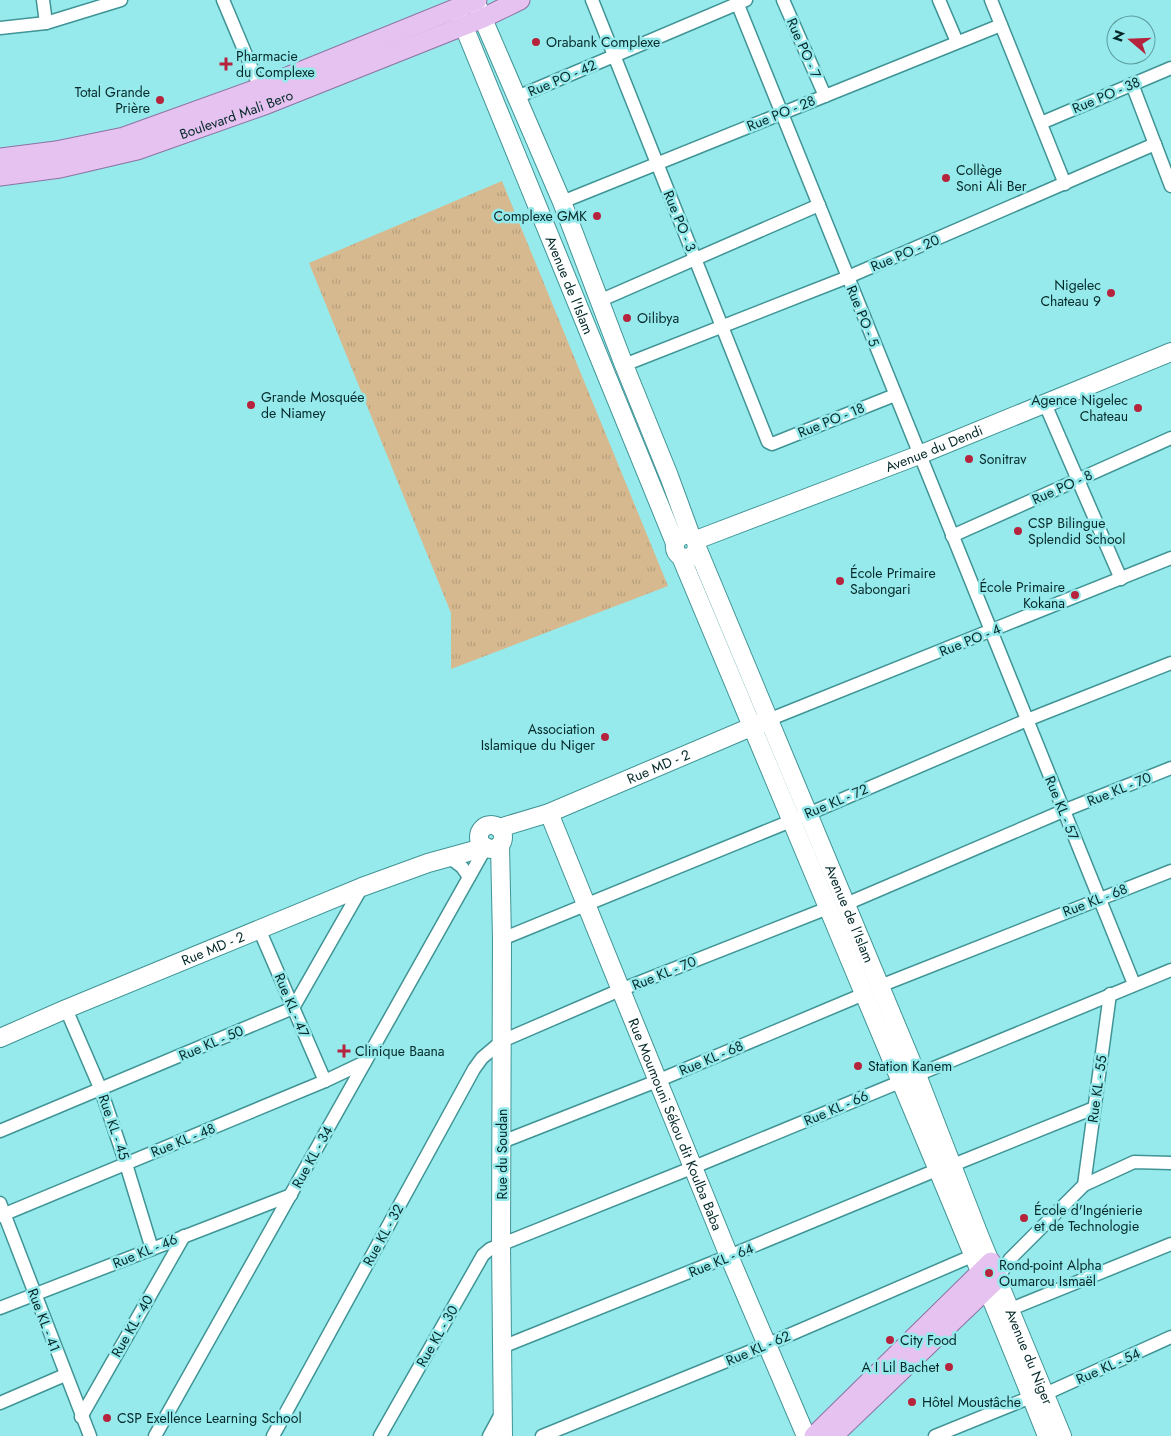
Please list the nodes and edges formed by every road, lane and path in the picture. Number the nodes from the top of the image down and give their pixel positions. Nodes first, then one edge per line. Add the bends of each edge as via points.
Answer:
1 (43, 0) edge
2 (121, 0) edge
3 (223, 0) edge
4 (476, 0) edge
5 (520, 0) edge
6 (592, 0) edge
7 (783, 0) edge
8 (939, 0) edge
9 (991, 0) edge
10 (740, 1) edge
11 (458, 11) edge
12 (483, 18) junction
13 (46, 23) junction
14 (1001, 25) junction
15 (0, 28) edge
16 (957, 42) junction
17 (614, 56) junction
18 (1171, 68) edge
19 (1132, 84) junction
20 (260, 88) junction
21 (825, 96) junction
22 (517, 97) junction
23 (221, 111) junction
24 (782, 113) junction
25 (1041, 123) junction
26 (1155, 144) junction
27 (0, 158) edge
28 (657, 164) junction
29 (0, 176) edge
30 (1065, 184) junction
31 (1171, 186) edge
32 (562, 202) junction
33 (819, 205) junction
34 (695, 259) junction
35 (848, 277) junction
36 (599, 301) junction
37 (722, 327) junction
38 (1171, 352) edge
39 (624, 365) junction
40 (895, 395) junction
41 (1045, 404) junction
42 (1171, 438) edge
43 (768, 442) joint
44 (919, 455) junction
45 (1078, 480) junction
46 (952, 536) junction
47 (688, 545) junction
48 (1171, 558) edge
49 (1121, 579) junction
50 (991, 632) junction
51 (1171, 663) edge
52 (1027, 720) junction
53 (761, 723) junction
54 (1171, 768) edge
55 (1063, 811) junction
56 (549, 812) junction
57 (800, 817) junction
58 (492, 842) junction
59 (450, 858) junction
60 (428, 863) junction
61 (1171, 871) edge
62 (469, 877) junction
63 (362, 887) junction
64 (1100, 898) junction
65 (846, 904) junction
66 (586, 905) junction
67 (828, 908) junction
68 (259, 929) junction
69 (502, 939) junction
70 (1171, 970) edge
71 (1134, 984) junction
72 (620, 990) junction
73 (872, 990) junction
74 (1110, 994) junction
75 (293, 1008) junction
76 (66, 1009) junction
77 (0, 1038) edge
78 (502, 1041) junction
79 (365, 1062) junction
80 (909, 1078) junction
81 (325, 1081) junction
82 (657, 1081) junction
83 (101, 1090) junction
84 (1094, 1108) junction
85 (0, 1130) edge
86 (502, 1142) junction
87 (126, 1164) junction
88 (1171, 1164) edge
89 (946, 1167) junction
90 (694, 1168) junction
91 (1084, 1185) junction
92 (290, 1195) junction
93 (1, 1211) edge
94 (184, 1236) junction
95 (1171, 1244) edge
96 (501, 1245) junction
97 (152, 1249) junction
98 (729, 1256) junction
99 (985, 1271) junction
100 (34, 1294) junction
101 (0, 1308) edge
102 (1004, 1313) junction
103 (1171, 1337) edge
104 (766, 1345) junction
105 (502, 1347) junction
106 (65, 1375) junction
107 (1038, 1396) junction
108 (0, 1403) edge
109 (503, 1411) junction
110 (81, 1416) junction
111 (805, 1435) edge
112 (90, 1436) edge
113 (155, 1436) edge
114 (273, 1436) edge
115 (380, 1436) edge
116 (489, 1436) edge
117 (503, 1436) edge
118 (542, 1436) edge
119 (833, 1436) edge
120 (935, 1436) edge
121 (1047, 1436) edge
122 (1062, 1436) edge

1 - 13 street
2 - 13 street
3 - 20 street
4 - 11 main road, Boulevard Mali Bero
4 - 12 street, Avenue de l'Islam
5 - 12 main road, Boulevard Mali Bero
6 - 17 street, Rue PO - 3
7 - 21 street, Rue PO - 7
8 - 16 street
9 - 14 street
10 - 17 street, Rue PO - 42
10 - 24 street, Rue PO - 5
11 - 12 main road, Boulevard Mali Bero
11 - 20 main road, Boulevard Mali Bero
11 - 23 main road, Boulevard Mali Bero
11 - 47 street, Avenue de l'Islam
12 - 22 street, Avenue de l'Islam
13 - 15 street
14 - 16 street, Rue PO - 28
14 - 25 street
16 - 21 street, Rue PO - 28
17 - 22 street, Rue PO - 42
17 - 28 street, Rue PO - 3
18 - 19 street, Rue PO - 38
19 - 25 street, Rue PO - 38
19 - 26 street
20 - 23 main road, Boulevard Mali Bero
21 - 24 street, Rue PO - 28
22 - 32 street, Avenue de l'Islam
23 - 27 main road, Boulevard Mali Bero via 124,137
23 - 29 main road, Boulevard Mali Bero via 137,150 60,168
24 - 28 street, Rue PO - 28
24 - 33 street, Rue PO - 5
25 - 30 street
26 - 30 street, Rue PO - 20
26 - 31 street
28 - 32 street, Rue PO - 28
28 - 34 street, Rue PO - 3
30 - 35 street, Rue PO - 20
32 - 36 street, Avenue de l'Islam
33 - 34 street
33 - 35 street, Rue PO - 5
34 - 36 street
34 - 37 street, Rue PO - 3
35 - 37 street, Rue PO - 20
35 - 40 street, Rue PO - 5
36 - 39 street, Avenue de l'Islam
37 - 39 street, Rue PO - 20
37 - 43 street, Rue PO - 3
38 - 41 street, Avenue du Dendi
39 - 47 street, Avenue de l'Islam via 670,476
40 - 43 street, Rue PO - 18 via 772,444
40 - 44 street, Rue PO - 5
41 - 44 street, Avenue du Dendi
41 - 45 street
42 - 45 street, Rue PO - 8
44 - 46 street, Rue PO - 5
44 - 47 street, Avenue du Dendi
45 - 46 street, Rue PO - 8
45 - 49 street
46 - 50 street, Rue PO - 5
47 - 53 street, Avenue de l'Islam
48 - 49 street, Rue PO - 4
49 - 50 street, Rue PO - 4
50 - 52 street, Rue KL - 57
50 - 53 street, Rue PO - 4
51 - 52 street, Rue KL - 72
52 - 55 street, Rue KL - 57
52 - 57 street, Rue KL - 72
53 - 56 street, Rue MD - 2
53 - 57 street, Avenue de l'Islam
54 - 55 street, Rue KL - 70
55 - 64 street, Rue KL - 57
55 - 65 street, Rue KL - 70
56 - 58 street, Rue MD - 2
56 - 66 street, Rue Moumouni Sékou dit Koulba Baba
57 - 65 street, Avenue de l'Islam
57 - 66 street, Rue KL - 72
57 - 67 street, Avenue de l'Islam
58 - 59 street, Rue MD - 2
58 - 60 street, Rue MD - 2
58 - 62 street, Rue KL - 34
58 - 69 street, Rue du Soudan via 500,871
59 - 60 street, Rue MD - 2
59 - 62 street
60 - 63 street, Rue MD - 2
61 - 64 street, Rue KL - 68
62 - 79 street, Rue KL - 34
63 - 68 street, Rue MD - 2
63 - 75 street
64 - 71 street, Rue KL - 57
64 - 73 street, Rue KL - 68
65 - 73 street, Avenue de l'Islam
66 - 69 street, Rue KL - 72
66 - 72 street, Rue Moumouni Sékou dit Koulba Baba
67 - 72 street, Rue KL - 70
67 - 73 street, Avenue de l'Islam
68 - 75 street, Rue KL - 47
68 - 76 street, Rue MD - 2
69 - 78 street, Rue du Soudan
70 - 71 street, Rue KL - 66
71 - 74 street, Rue KL - 66
72 - 78 street, Rue KL - 70
72 - 82 street, Rue Moumouni Sékou dit Koulba Baba
73 - 80 street, Avenue de l'Islam
73 - 82 street, Rue KL - 68
74 - 80 street, Rue KL - 66
74 - 84 street, Rue KL - 55
75 - 81 street, Rue KL - 47
75 - 83 street, Rue KL - 50
76 - 77 street, Rue MD - 2
76 - 83 street, Rue KL - 45
78 - 86 street, Rue du Soudan
78 - 114 street, Rue KL - 32 via 474,1069
79 - 81 street, Rue KL - 48
79 - 92 street, Rue KL - 34
80 - 89 street, Avenue de l'Islam
80 - 90 street, Rue KL - 66
81 - 87 street, Rue KL - 48
82 - 86 street, Rue KL - 68
82 - 90 street, Rue Moumouni Sékou dit Koulba Baba
83 - 85 street, Rue KL - 50
83 - 87 street, Rue KL - 45
84 - 89 street, Rue KL - 64
84 - 91 street, Rue KL - 55
86 - 96 street, Rue du Soudan
87 - 93 street, Rue KL - 48
87 - 97 street, Rue KL - 45
88 - 91 street via 1134,1162
89 - 98 street, Rue KL - 64
89 - 99 street, Avenue de l'Islam
90 - 96 street, Rue KL - 66
90 - 98 street, Rue Moumouni Sékou dit Koulba Baba
91 - 99 street, Rue KL - 62 via 1010,1259
92 - 94 street, Rue KL - 46
92 - 113 street, Rue KL - 34
93 - 100 street, Rue KL - 41
94 - 97 street, Rue KL - 46
94 - 110 street, Rue KL - 40
95 - 102 street
96 - 105 street, Rue du Soudan
96 - 115 street, Rue KL - 30 via 483,1255
97 - 100 street, Rue KL - 46
98 - 104 street, Rue Moumouni Sékou dit Koulba Baba
98 - 105 street, Rue KL - 64
99 - 102 street
99 - 104 street, Rue KL - 62
99 - 111 main road
99 - 119 main road
100 - 101 street, Rue KL - 46
100 - 106 street, Rue KL - 41
102 - 107 street, Avenue du Niger
103 - 107 street, Rue KL - 54
104 - 111 street, Rue Moumouni Sékou dit Koulba Baba
104 - 118 street, Rue KL - 62
105 - 109 street, Rue du Soudan
106 - 108 street
106 - 110 street, Rue KL - 41
107 - 120 street, Rue KL - 54
107 - 121 street, Avenue du Niger
107 - 122 street, Avenue du Niger
109 - 116 street
109 - 117 street, Rue du Soudan
110 - 112 street, Rue KL - 41

